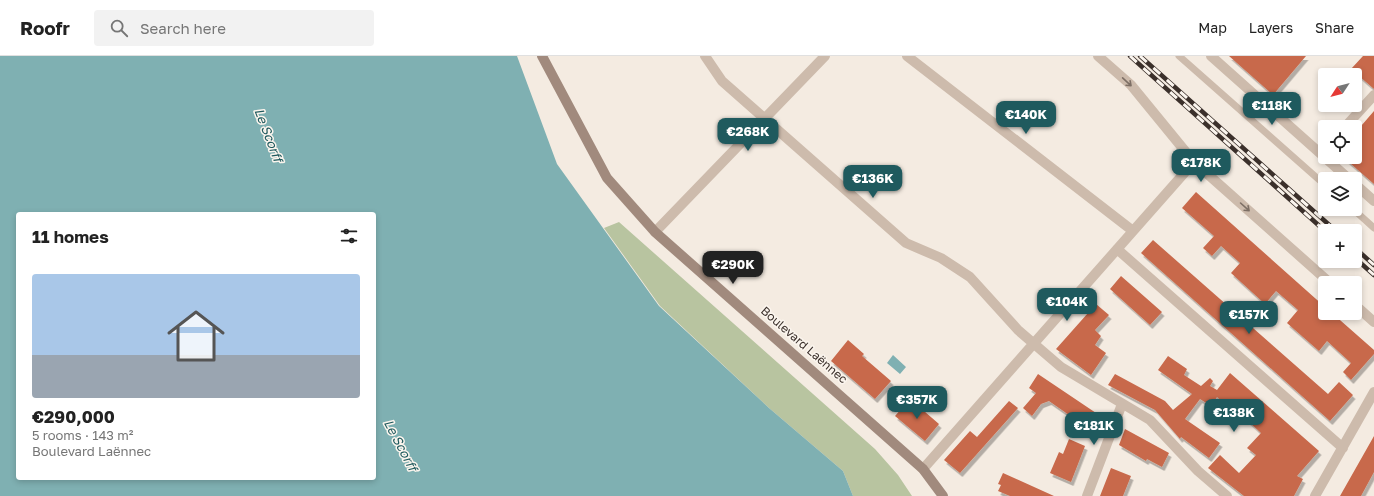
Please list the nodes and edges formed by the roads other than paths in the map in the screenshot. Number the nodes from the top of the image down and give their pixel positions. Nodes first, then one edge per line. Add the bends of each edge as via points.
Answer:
1 (542, 56) edge
2 (705, 56) edge
3 (825, 56) edge
4 (906, 56) edge
5 (1098, 56) edge
6 (1179, 56) edge
7 (1212, 56) edge
8 (1374, 96) edge
9 (764, 119) junction
10 (1352, 120) edge
11 (1318, 148) edge
12 (1194, 162) junction
13 (1335, 164) edge
14 (1342, 172) edge
15 (1318, 179) edge
16 (1362, 190) edge
17 (1374, 201) edge
18 (1361, 216) edge
19 (1374, 228) edge
20 (1133, 231) junction
21 (654, 232) junction
22 (1117, 249) junction
23 (1322, 276) edge
24 (1362, 311) edge
25 (1374, 322) edge
26 (1034, 343) junction
27 (1374, 392) edge
28 (1122, 404) junction
29 (1342, 448) junction
30 (923, 469) junction
31 (943, 496) edge
32 (1087, 496) edge
33 (1227, 496) edge
34 (1315, 496) edge

1 - 21 main road, Boulevard Laënnec via 607,178
2 - 9 street via 722,81
3 - 9 street
4 - 20 street
5 -> 12 street via 1130,85
6 - 15 lane
7 - 11 street
8 - 10 street
9 - 21 street
9 - 26 street via 906,243 941,258 970,277 1013,325
12 - 20 street
12 -> 23 street
13 - 14 street
16 - 17 street
18 - 19 lane
20 - 22 street
21 - 30 main road, Boulevard Laënnec
22 - 26 street
22 - 29 street
24 - 25 street
26 - 28 street via 1061,366
26 - 30 street
27 - 29 street
28 - 32 street
28 - 33 street via 1150,420 1198,471
29 - 34 street
30 - 31 main road, Boulevard Laënnec

